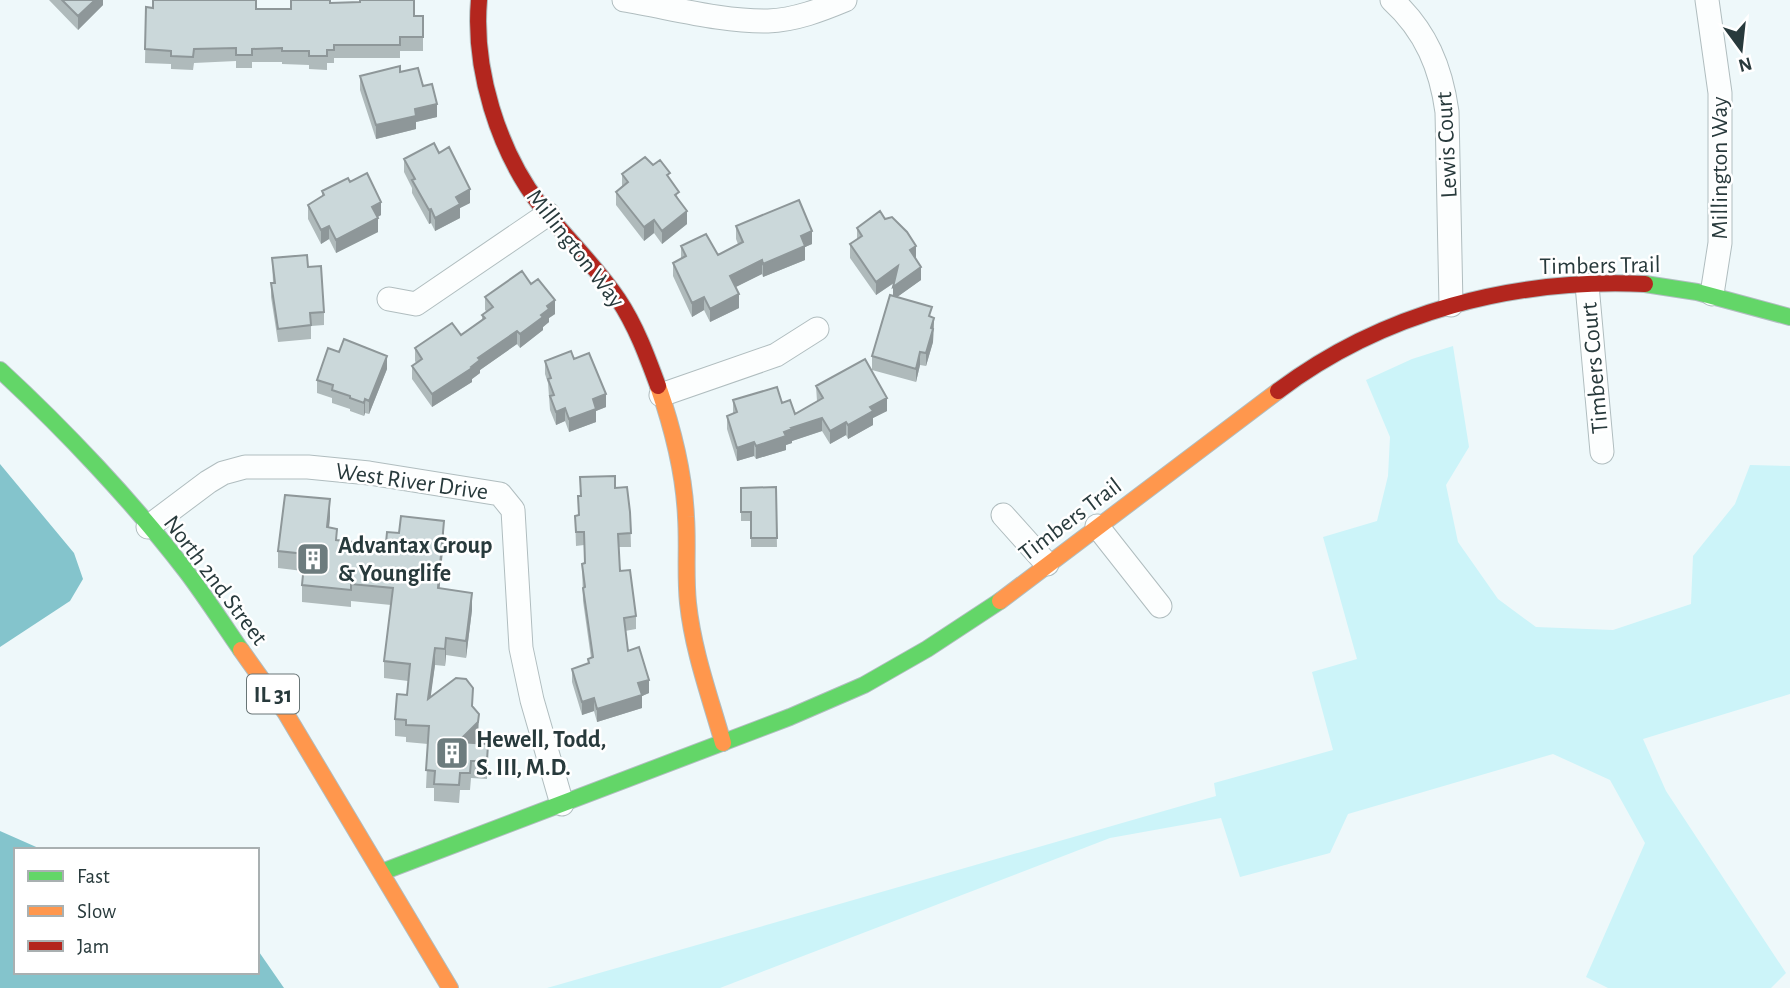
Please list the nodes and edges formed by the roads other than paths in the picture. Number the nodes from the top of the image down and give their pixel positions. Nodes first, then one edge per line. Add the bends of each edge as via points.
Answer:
1 (480, 0) edge
2 (624, 0) edge
3 (845, 0) edge
4 (1392, 0) edge
5 (1707, 0) edge
6 (548, 214) junction
7 (1587, 285) junction
8 (1712, 293) junction
9 (389, 299) dead end
10 (1451, 305) junction
11 (1790, 317) edge
12 (817, 329) dead end
13 (0, 370) edge
14 (661, 395) junction
15 (1602, 452) dead end
16 (1003, 515) dead end
17 (1097, 526) junction
18 (148, 527) junction
19 (1047, 564) junction
20 (1160, 606) dead end
21 (723, 743) junction
22 (562, 804) junction
23 (382, 872) junction
24 (450, 988) edge

1 - 6 street, Millington Way via 485,88 496,124 528,188
2 - 3 street via 768,21 810,14
4 - 10 street, Lewis Court via 1425,41 1443,80
5 - 8 street, Millington Way via 1720,93 1720,243
6 - 9 street via 416,304
6 - 14 street, Millington Way via 619,300
7 - 8 street, Timbers Trail via 1627,283
7 - 10 street, Timbers Trail via 1527,289
7 - 15 street, Timbers Court
8 - 11 street, Timbers Trail
10 - 17 street, Timbers Trail via 1371,335 1329,357
12 - 14 street via 776,355
13 - 18 street, North 2nd Street / IL 31
14 - 21 street, Millington Way via 685,492 693,633
16 - 19 street
17 - 19 street, Timbers Trail
17 - 20 street
18 - 22 street, West River Drive via 216,477 245,467 369,473 500,494 513,510 522,648
18 - 23 street, North 2nd Street / IL 31 via 185,570 285,712
19 - 21 street, Timbers Trail via 990,608 864,685
21 - 22 street, Timbers Trail
22 - 23 street, Timbers Trail
23 - 24 street, North 2nd Street / IL 31

